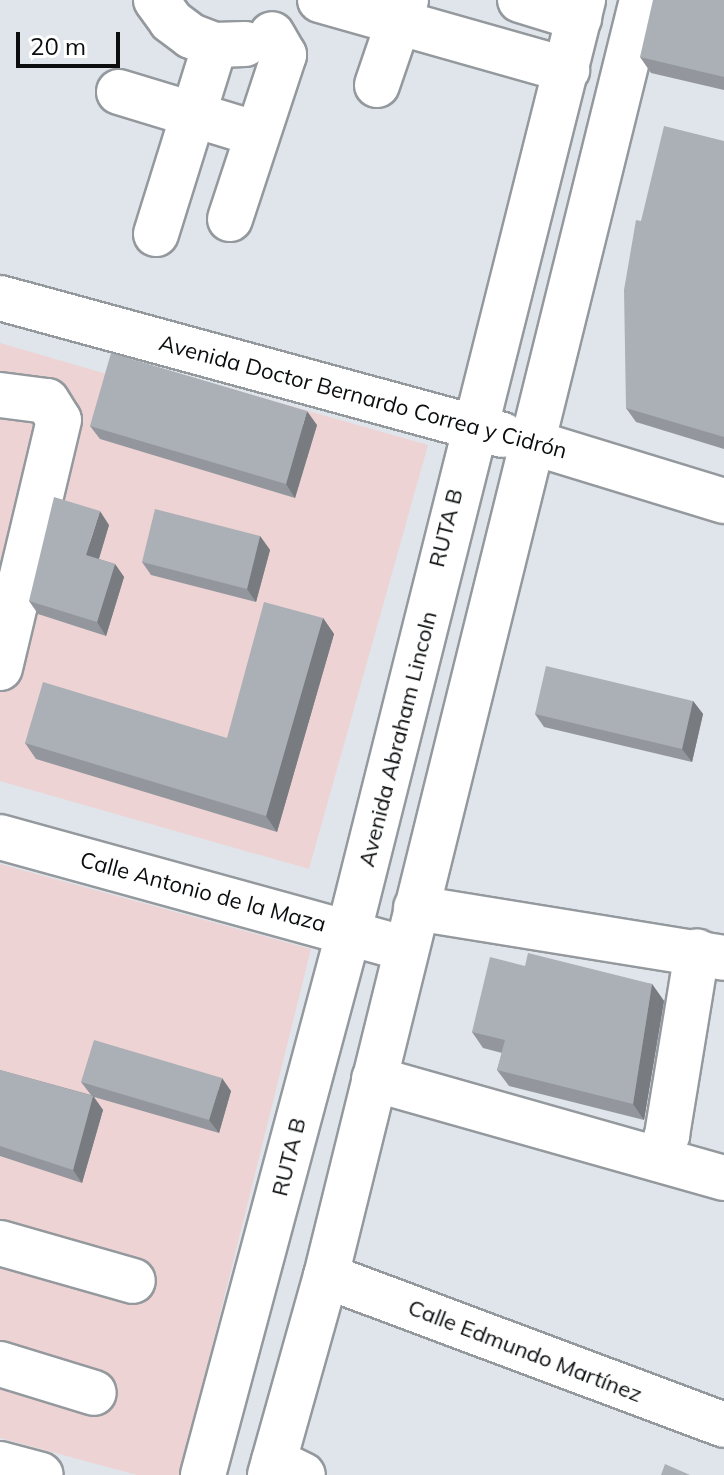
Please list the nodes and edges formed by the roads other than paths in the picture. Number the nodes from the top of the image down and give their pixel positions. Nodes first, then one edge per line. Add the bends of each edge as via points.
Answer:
1 (302, 0) edge
2 (320, 0) edge
3 (520, 0) edge
4 (642, 0) edge
5 (152, 3) edge
6 (580, 6) edge
7 (402, 10) edge
8 (272, 34) junction
9 (215, 45) junction
10 (567, 70) junction
11 (377, 85) dead end
12 (119, 92) dead end
13 (192, 115) junction
14 (257, 134) junction
15 (230, 219) dead end
16 (156, 234) dead end
17 (0, 298) edge
18 (0, 395) edge
19 (477, 428) junction
20 (531, 442) junction
21 (724, 501) edge
22 (0, 668) edge
23 (0, 837) edge
24 (416, 908) junction
25 (349, 931) junction
26 (406, 949) junction
27 (710, 954) edge
28 (374, 1079) junction
29 (658, 1159) junction
30 (724, 1178) edge
31 (0, 1243) edge
32 (326, 1276) junction
33 (133, 1281) dead end
34 (0, 1364) edge
35 (94, 1393) dead end
36 (724, 1425) edge
37 (0, 1464) edge
38 (282, 1470) edge
39 (41, 1475) edge
40 (203, 1475) edge
41 (210, 1475) edge

1 - 8 main road
2 - 7 main road
3 - 6 main road
4 - 20 main road
5 - 9 main road via 171,21
6 - 10 main road, Avenida Abraham Lincoln
6 - 41 main road, RUTA B
7 - 10 main road
7 - 11 main road
8 - 9 main road via 245,45
8 - 14 main road via 284,55
9 - 13 main road
10 - 19 main road, Avenida Abraham Lincoln
12 - 13 main road
13 - 14 main road
13 - 16 main road
14 - 15 main road
17 - 19 main road, Avenida Doctor Bernardo Correa y Cidrón
18 - 22 main road via 47,401 59,420
19 - 20 main road, Avenida Doctor Bernardo Correa y Cidrón
19 - 25 main road, Avenida Abraham Lincoln
20 - 21 main road, Avenida Doctor Bernardo Correa y Cidrón
20 - 24 main road
23 - 25 main road, Calle Antonio de la Maza
24 - 26 main road
24 - 27 main road
25 - 26 main road, Calle Antonio de la Maza
25 - 40 main road, Avenida Abraham Lincoln
26 - 28 main road
27 - 29 main road
28 - 29 main road
28 - 32 main road
29 - 30 main road
31 - 33 main road
32 - 36 main road, Calle Edmundo Martínez
32 - 38 main road
34 - 35 main road
37 - 39 main road

